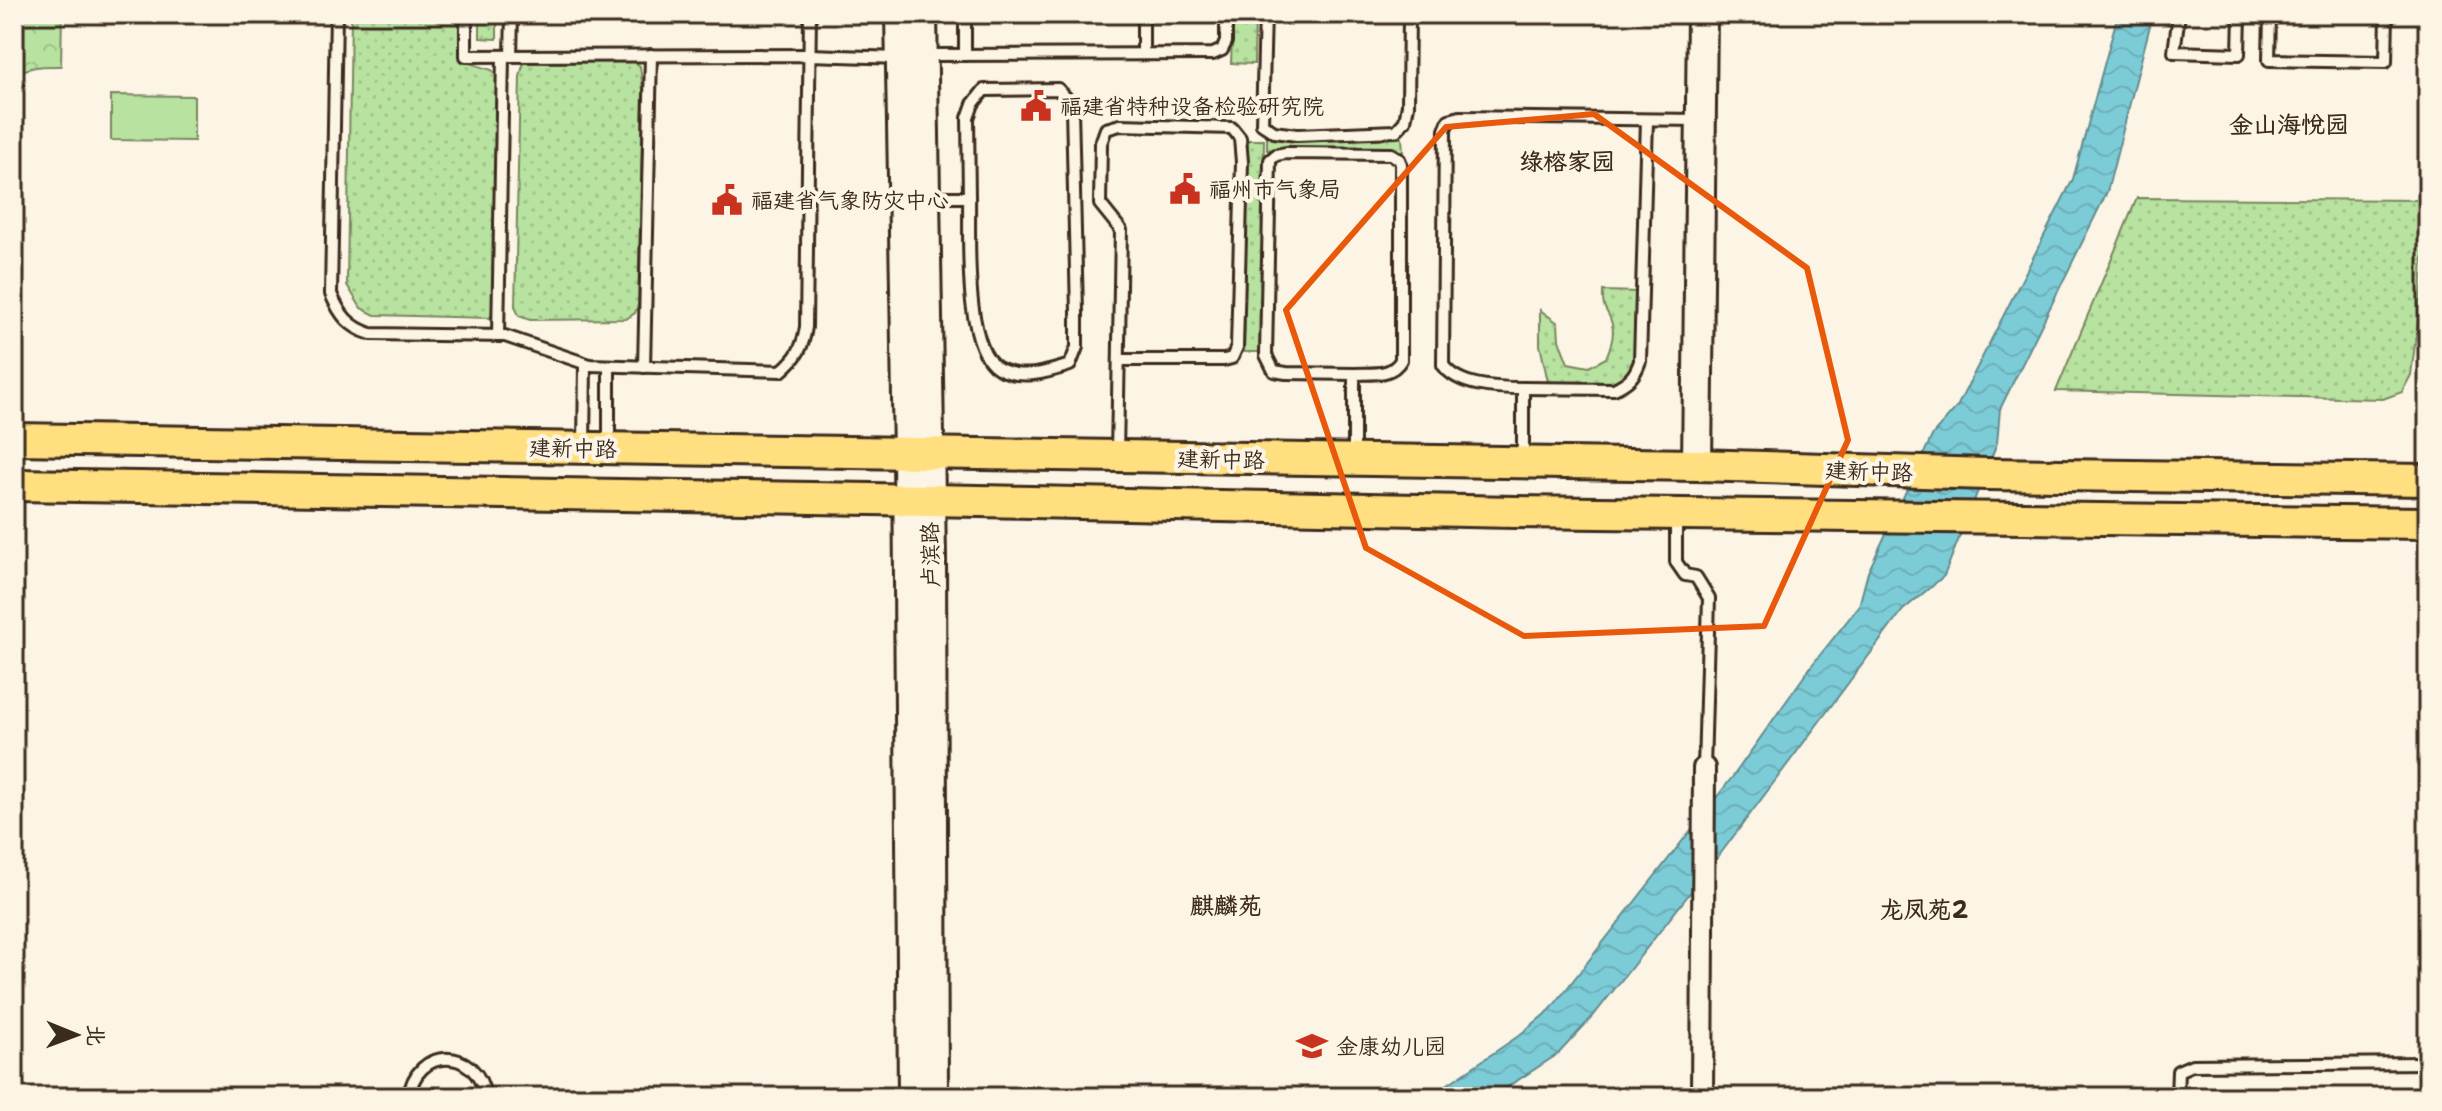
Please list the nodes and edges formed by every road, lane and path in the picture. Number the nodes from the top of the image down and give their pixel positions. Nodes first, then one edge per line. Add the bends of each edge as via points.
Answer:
1 (336, 14) edge
2 (466, 14) edge
3 (512, 14) edge
4 (810, 14) edge
5 (900, 14) edge
6 (922, 14) edge
7 (965, 14) edge
8 (1143, 14) edge
9 (1226, 14) edge
10 (1305, 14) edge
11 (1409, 14) edge
12 (1702, 14) edge
13 (2179, 14) edge
14 (2240, 14) edge
15 (2270, 14) edge
16 (2387, 14) edge
17 (1265, 16) edge
18 (1143, 54) junction
19 (651, 55) junction
20 (810, 55) junction
21 (965, 55) junction
22 (507, 56) junction
23 (912, 56) junction
24 (1647, 120) junction
25 (1701, 120) junction
26 (969, 197) junction
27 (925, 198) junction
28 (498, 336) junction
29 (1119, 360) junction
30 (585, 364) junction
31 (609, 366) junction
32 (644, 367) junction
33 (1354, 374) junction
34 (1523, 388) junction
35 (14, 439) edge
36 (596, 448) junction
37 (918, 454) junction
38 (1117, 457) junction
39 (1354, 461) junction
40 (1523, 464) junction
41 (1697, 465) junction
42 (2428, 480) edge
43 (14, 485) edge
44 (919, 500) junction
45 (1676, 514) junction
46 (2428, 523) edge
47 (1704, 768) joint
48 (2428, 1063) edge
49 (409, 1097) edge
50 (485, 1097) edge
51 (913, 1097) edge
52 (933, 1097) edge
53 (1702, 1097) edge
54 (2177, 1097) edge

1 - 28 lane via 331,294 338,309 357,330 371,334
2 - 22 lane via 466,56
3 - 22 lane
4 - 20 lane
5 - 23 main road
6 - 23 main road, 卢滨路
7 - 21 lane
8 - 18 lane
9 - 18 lane via 1222,50
10 - 17 lane
11 - 17 lane via 1408,105 1396,131 1297,135 1274,132 1262,124
12 - 25 main road
13 - 14 lane via 2174,52 2239,54
15 - 16 lane via 2269,60 2386,62
18 - 21 lane
19 - 20 lane
19 - 22 lane
19 - 32 lane
20 - 23 lane
20 - 32 lane via 804,345 781,371
21 - 23 lane
22 - 28 lane
23 - 27 main road, 卢滨路
23 - 37 main road
24 - 25 lane
24 - 34 lane via 1640,361 1635,374 1614,389
24 - 34 lane via 1449,120 1443,365 1459,379
25 - 41 main road
26 - 26 lane via 972,302 984,353 1012,374 1070,365 1077,347 1072,109 1058,89 984,90 968,118
26 - 27 lane
27 - 37 main road, 卢滨路
28 - 30 lane
29 - 29 lane via 1232,358 1237,347 1242,162 1240,138 1232,128 1106,129 1100,204 1121,230
29 - 38 lane
30 - 31 lane
30 - 36 lane
31 - 32 lane
31 - 36 lane
33 - 33 lane via 1274,371 1266,355 1270,160 1276,155 1391,154 1401,164 1401,360 1389,373
33 - 39 lane
34 - 40 lane
35 - 36 main road, 建新中路
36 - 37 main road, 建新中路
37 - 38 main road, 建新中路
37 - 44 main road, 卢滨路
38 - 39 main road, 建新中路
39 - 40 main road, 建新中路
40 - 41 main road, 建新中路
41 - 42 main road, 建新中路
43 - 44 main road, 建新中路
44 - 45 main road, 建新中路
44 - 51 main road
44 - 52 main road, 卢滨路
45 - 46 main road, 建新中路
45 - 47 lane via 1676,562 1685,575 1696,577 1709,598
47 - 53 street
48 - 54 lane via 2192,1065 2178,1071
49 - 50 lane via 416,1074 425,1065 448,1058 470,1066

